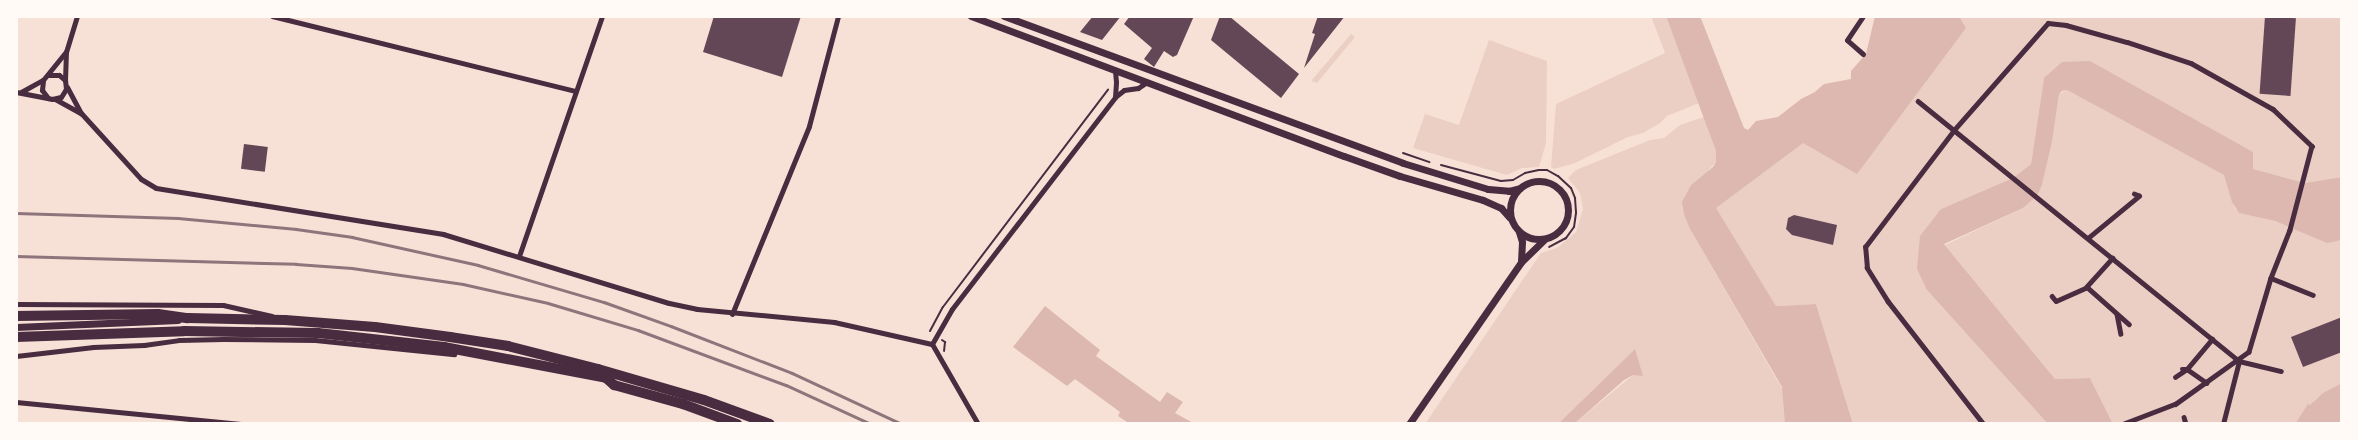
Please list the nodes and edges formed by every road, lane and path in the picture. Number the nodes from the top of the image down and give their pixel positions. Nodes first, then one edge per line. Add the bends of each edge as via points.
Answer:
1 (77, 16) edge
2 (272, 16) edge
3 (602, 16) edge
4 (838, 16) edge
5 (971, 16) edge
6 (1004, 16) edge
7 (1863, 16) edge
8 (66, 52) junction
9 (1863, 54) dead end
10 (1114, 71) junction
11 (48, 75) junction
12 (43, 80) junction
13 (65, 80) junction
14 (1147, 82) junction
15 (1111, 85) dead end
16 (66, 87) junction
17 (576, 91) junction
18 (18, 92) edge
19 (1114, 97) junction
20 (49, 98) junction
21 (56, 99) junction
22 (1918, 101) dead end
23 (81, 113) junction
24 (1954, 130) junction
25 (1520, 188) junction
26 (2134, 194) dead end
27 (1510, 218) junction
28 (1519, 232) junction
29 (2088, 238) junction
30 (1545, 239) junction
31 (518, 256) junction
32 (2113, 258) junction
33 (1521, 262) junction
34 (2271, 278) junction
35 (2087, 287) junction
36 (2312, 295) dead end
37 (2052, 296) dead end
38 (16, 304) edge
39 (2117, 313) junction
40 (732, 314) junction
41 (16, 316) edge
42 (188, 318) junction
43 (284, 320) junction
44 (2129, 324) dead end
45 (16, 327) edge
46 (930, 331) dead end
47 (2121, 334) dead end
48 (16, 337) edge
49 (2212, 339) junction
50 (932, 344) junction
51 (16, 356) edge
52 (2239, 361) junction
53 (2184, 369) junction
54 (2282, 371) dead end
55 (2175, 377) dead end
56 (606, 378) junction
57 (2207, 383) junction
58 (16, 402) edge
59 (2184, 417) dead end
60 (241, 424) edge
61 (738, 424) edge
62 (770, 424) edge
63 (978, 424) edge
64 (1409, 424) edge
65 (1983, 424) edge
66 (2124, 424) edge
67 (2186, 424) edge
68 (2224, 424) edge

1 - 8 street
2 - 17 street
3 - 17 street
4 - 40 street via 809,126
5 - 10 street
6 - 25 street via 1403,163 1488,189 1509,191
7 - 9 street via 1847,40
8 - 11 street
8 - 13 street
10 - 14 street
10 - 19 street
11 - 12 street
11 - 13 street via 59,75
12 - 18 street
12 - 20 street via 42,90
13 - 16 street
14 - 19 street
14 - 27 street via 1344,156 1488,202 1501,208
15 - 46 path via 943,307
16 - 21 street via 63,95
16 - 23 street
17 - 31 street
18 - 20 street
19 - 50 street via 952,309
20 - 21 street
21 - 23 street
22 - 24 street
23 - 31 street via 141,179 156,188 421,230
24 - 29 street
24 - 34 street via 2048,23 2066,25 2191,63 2273,109 2312,146 2290,230
24 - 65 street via 1864,247 1867,268 1888,302
25 - 27 street via 1511,200
25 - 30 street via 1531,182 1550,183 1566,199 1569,210 1565,224
26 - 29 street via 2139,196
27 - 28 street
28 - 30 street via 1535,240
28 - 33 street
29 - 32 street
30 - 33 street
31 - 40 street via 669,303
32 - 35 street
32 - 49 street
33 - 64 street
34 - 36 street
34 - 52 street via 2249,352
35 - 37 street via 2056,300
35 - 39 street
38 - 43 street via 223,304
39 - 44 street
39 - 47 street
40 - 50 street via 834,322
41 - 42 highway via 158,314
42 - 43 highway
42 - 45 street
43 - 62 highway via 375,328 508,346 673,390
48 - 56 highway via 184,331 318,333 444,347
49 - 52 street
49 - 53 street
50 - 63 street
51 - 56 street via 179,340 315,340 474,356
52 - 54 street
52 - 57 street
52 - 68 street
53 - 55 street
53 - 57 street
56 - 61 highway via 614,385 683,404
57 - 66 street via 2176,404
58 - 60 street
59 - 67 street

